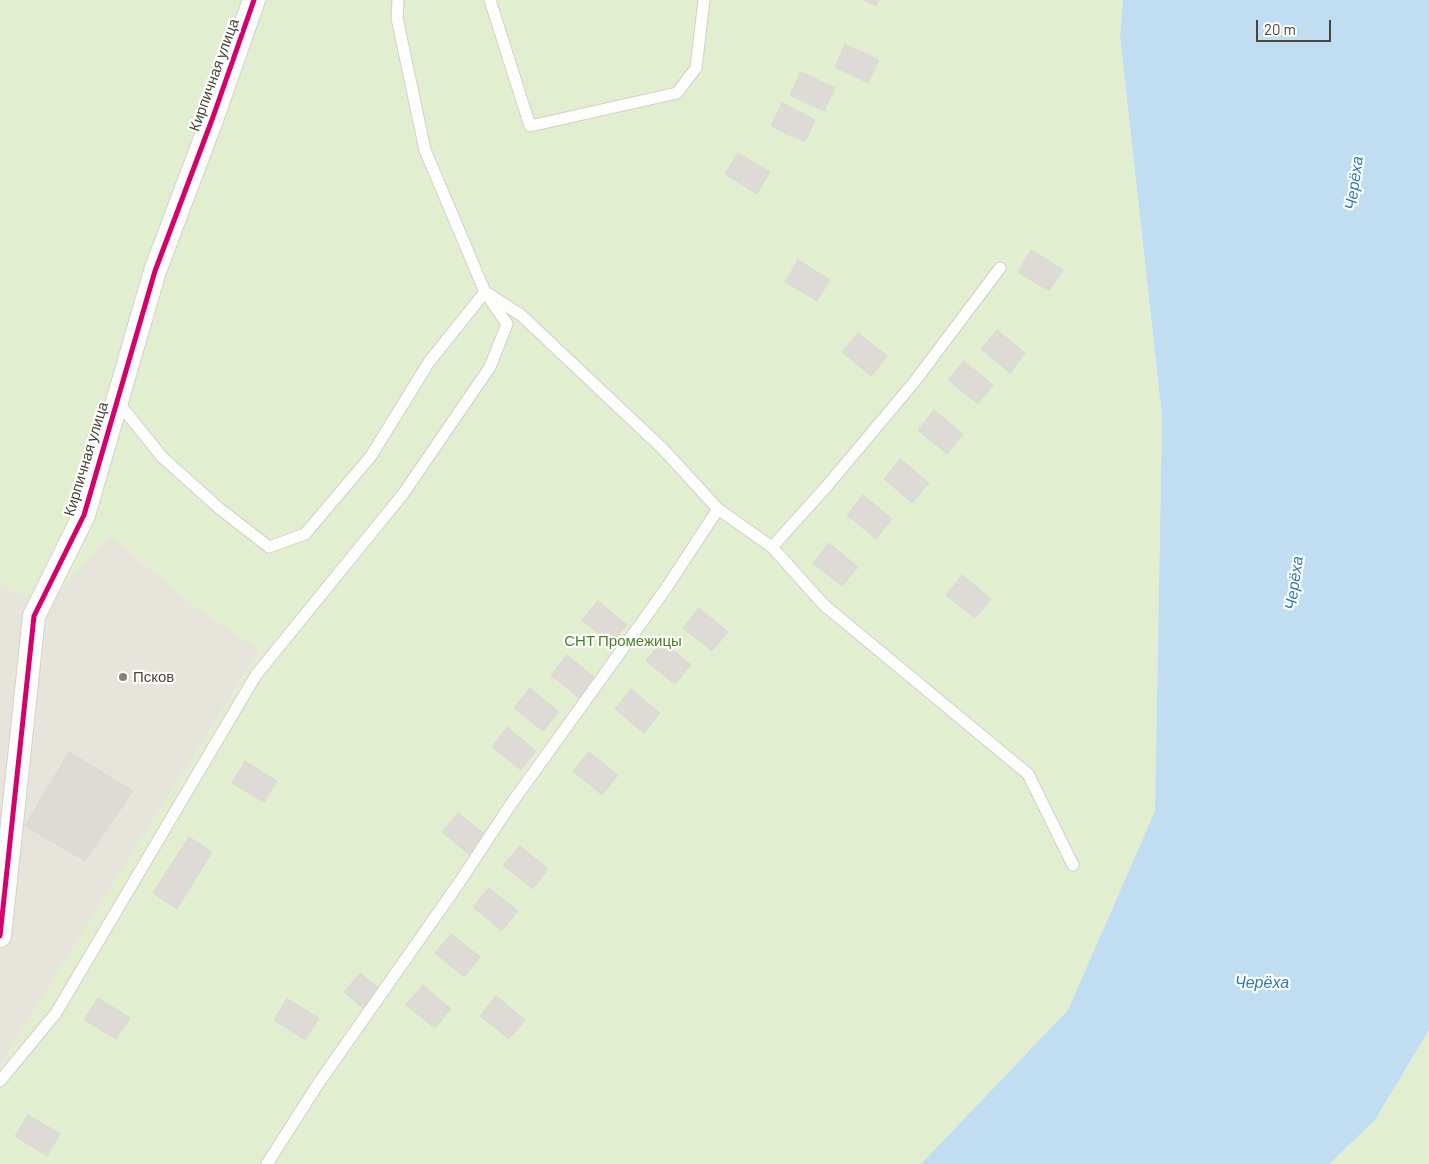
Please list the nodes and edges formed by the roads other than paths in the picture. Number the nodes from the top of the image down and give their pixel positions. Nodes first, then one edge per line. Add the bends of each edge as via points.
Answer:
1 (254, 0) edge
2 (398, 0) edge
3 (490, 0) edge
4 (704, 0) edge
5 (1000, 268) dead end
6 (485, 292) junction
7 (117, 401) junction
8 (718, 509) junction
9 (772, 547) junction
10 (1073, 865) dead end
11 (0, 936) edge
12 (0, 1081) edge
13 (267, 1164) edge

1 - 7 street, Кирпичная улица via 155,271
2 - 6 lane via 397,18 425,150
3 - 4 lane via 530,126 677,93 696,68
5 - 9 lane via 915,381
6 - 7 lane via 429,362 371,456 304,534 269,546 220,509 162,457
6 - 8 lane via 521,315 663,449
6 - 12 lane via 507,324 490,367 403,494 256,676 56,1013
7 - 11 street, Кирпичная улица via 84,515 34,616
8 - 9 lane
8 - 13 lane via 665,590 511,804 318,1084
9 - 10 lane via 824,605 1028,774

